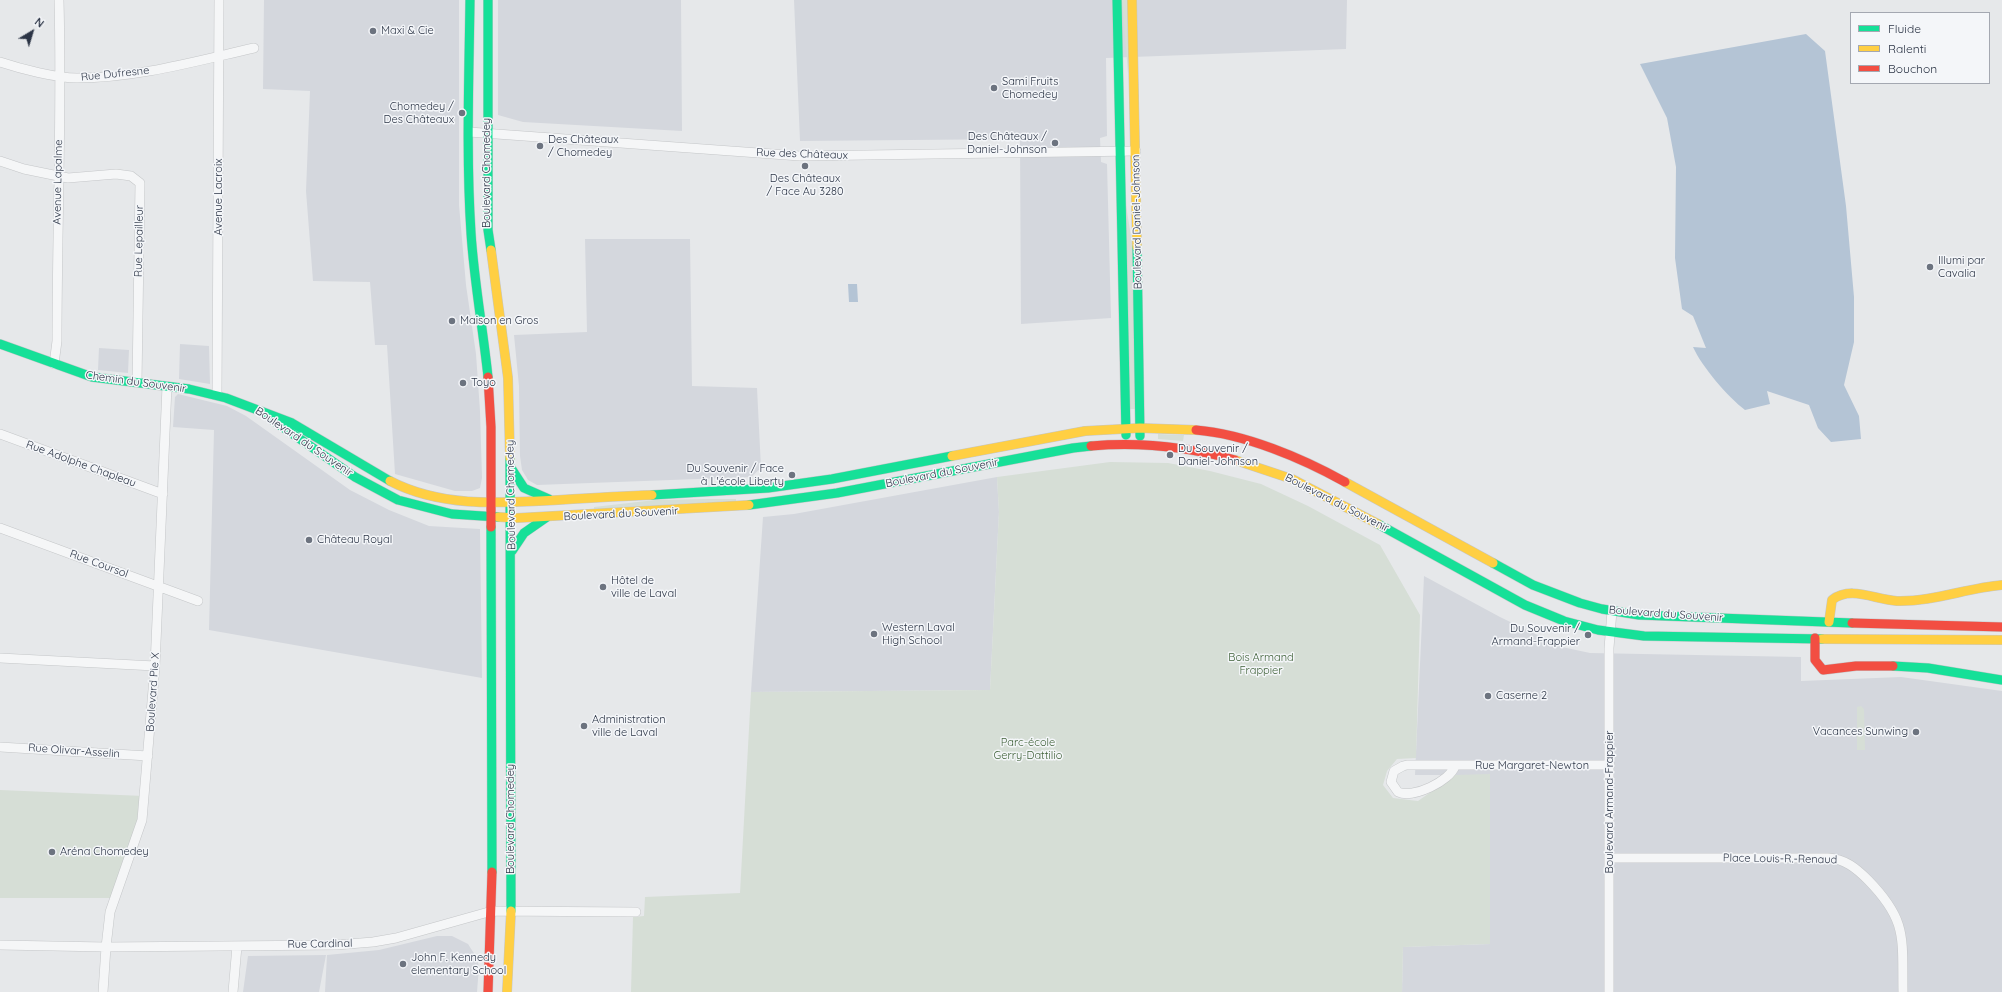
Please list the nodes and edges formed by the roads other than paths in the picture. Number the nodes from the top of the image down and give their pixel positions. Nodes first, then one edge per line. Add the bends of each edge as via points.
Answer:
1 (59, 0) edge
2 (219, 0) edge
3 (470, 0) edge
4 (488, 0) edge
5 (1117, 0) edge
6 (1132, 0) edge
7 (254, 48) dead end
8 (219, 56) junction
9 (0, 62) edge
10 (61, 75) junction
11 (470, 132) junction
12 (487, 132) junction
13 (1120, 151) junction
14 (1136, 151) junction
15 (0, 162) edge
16 (58, 176) junction
17 (0, 344) edge
18 (54, 364) junction
19 (137, 383) junction
20 (168, 386) junction
21 (217, 395) junction
22 (251, 407) junction
23 (1125, 428) junction
24 (1140, 428) junction
25 (0, 434) edge
26 (1126, 444) junction
27 (1140, 445) junction
28 (511, 467) junction
29 (163, 494) junction
30 (554, 501) junction
31 (493, 502) junction
32 (511, 502) junction
33 (492, 517) junction
34 (548, 517) junction
35 (511, 518) junction
36 (0, 528) edge
37 (511, 553) junction
38 (2002, 585) edge
39 (159, 586) junction
40 (198, 601) dead end
41 (1612, 611) junction
42 (1829, 622) junction
43 (2002, 627) edge
44 (1610, 632) junction
45 (1814, 638) junction
46 (2002, 640) edge
47 (0, 658) edge
48 (155, 666) junction
49 (2002, 680) edge
50 (0, 747) edge
51 (148, 756) junction
52 (1610, 765) junction
53 (1455, 766) junction
54 (1610, 858) junction
55 (512, 911) junction
56 (492, 912) junction
57 (636, 912) dead end
58 (0, 945) edge
59 (237, 946) junction
60 (106, 947) junction
61 (103, 992) edge
62 (233, 992) edge
63 (488, 992) edge
64 (507, 992) edge
65 (1609, 992) edge
66 (1903, 992) edge

1 - 10 street, Avenue Lapalme
2 - 8 street, Avenue Lacroix
3 - 11 street, Boulevard Chomedey
4 - 12 street, Boulevard Chomedey
5 - 13 street, Boulevard Daniel-Johnson
6 - 14 street, Boulevard Daniel-Johnson
7 - 8 street, Rue Dufresne
8 - 10 street, Rue Dufresne via 139,74 76,78
8 - 21 street, Avenue Lacroix
9 - 10 street, Rue Dufresne via 22,69
10 - 16 street, Avenue Lapalme
11 - 12 street, Rue des Châteaux
11 - 31 street, Boulevard Chomedey via 472,240 490,387
12 - 13 street, Rue des Châteaux via 800,156
12 - 28 street, Boulevard Chomedey via 488,238 508,378
13 - 14 street, Rue des Châteaux
13 - 23 street, Boulevard Daniel-Johnson
14 - 24 street, Boulevard Daniel-Johnson
15 - 16 street, Rue Lepailleur
16 - 18 street, Avenue Lapalme via 57,341
16 - 19 street, Rue Lepailleur via 68,178 116,174 132,176 140,183
17 - 18 street, Chemin du Souvenir
18 - 19 street, Chemin du Souvenir via 92,377
19 - 20 street, Chemin du Souvenir
20 - 21 street, Chemin du Souvenir
20 - 29 street, Boulevard Pie X
21 - 22 street, Chemin du Souvenir
22 - 31 street, Boulevard du Souvenir via 292,423 369,470 405,488 450,500
22 - 33 street, Boulevard du Souvenir via 355,477 390,497 443,513
23 - 24 street, Boulevard du Souvenir
23 - 26 street, Boulevard Daniel-Johnson
23 - 30 street, Boulevard du Souvenir via 1050,436 832,479 771,488
24 - 27 street, Boulevard Daniel-Johnson
24 - 41 street, Boulevard du Souvenir via 1198,430 1253,442 1287,454 1341,479 1538,587 1580,603
25 - 29 street, Rue Adolphe Chapleau
26 - 27 street, Boulevard du Souvenir
26 - 34 street, Boulevard du Souvenir via 1060,450 837,493 736,507
27 - 44 street, Boulevard du Souvenir via 1177,448 1213,455 1280,474 1345,506 1525,605 1564,621
28 - 30 street via 524,488
28 - 32 street, Boulevard Chomedey
29 - 39 street, Boulevard Pie X
30 - 32 street, Boulevard du Souvenir
31 - 32 street, Boulevard du Souvenir
31 - 33 street, Boulevard Chomedey
32 - 35 street, Boulevard Chomedey
33 - 35 street, Boulevard du Souvenir
33 - 56 street, Boulevard Chomedey
34 - 35 street, Boulevard du Souvenir
34 - 37 street via 524,533
35 - 37 street, Boulevard Chomedey
36 - 39 street, Rue Coursol
37 - 55 street, Boulevard Chomedey
38 - 42 street via 1909,601 1882,600 1854,593 1841,593 1832,600
39 - 40 street, Rue Coursol
39 - 48 street, Boulevard Pie X
41 - 42 street, Boulevard du Souvenir via 1691,618
41 - 44 street, Boulevard Armand-Frappier
42 - 43 street, Boulevard du Souvenir
44 - 45 street, Boulevard du Souvenir via 1644,636
44 - 52 street, Boulevard Armand-Frappier
45 - 46 street, Boulevard du Souvenir
45 - 49 street via 1815,660 1817,666 1823,670 1856,666 1900,666
47 - 48 street
48 - 51 street, Boulevard Pie X
50 - 51 street, Rue Olivar-Asselin
51 - 60 street, Boulevard Pie X via 142,820 110,912
52 - 53 street, Rue Margaret-Newton
52 - 54 street, Boulevard Armand-Frappier
53 - 53 street, Rue Margaret-Newton via 1402,766 1394,771 1391,782 1398,792 1412,794 1446,778
54 - 65 street, Boulevard Armand-Frappier
54 - 66 street, Place Louis-R.-Renaud via 1824,858 1847,863 1881,893 1897,918 1901,935
55 - 56 street, Rue Cardinal
55 - 57 street, Rue Cardinal
55 - 64 street, Boulevard Chomedey
56 - 59 street, Rue Cardinal via 373,942
56 - 63 street, Boulevard Chomedey
58 - 60 street, Rue Cardinal
59 - 60 street, Rue Cardinal
59 - 62 street
60 - 61 street, Boulevard Pie X

